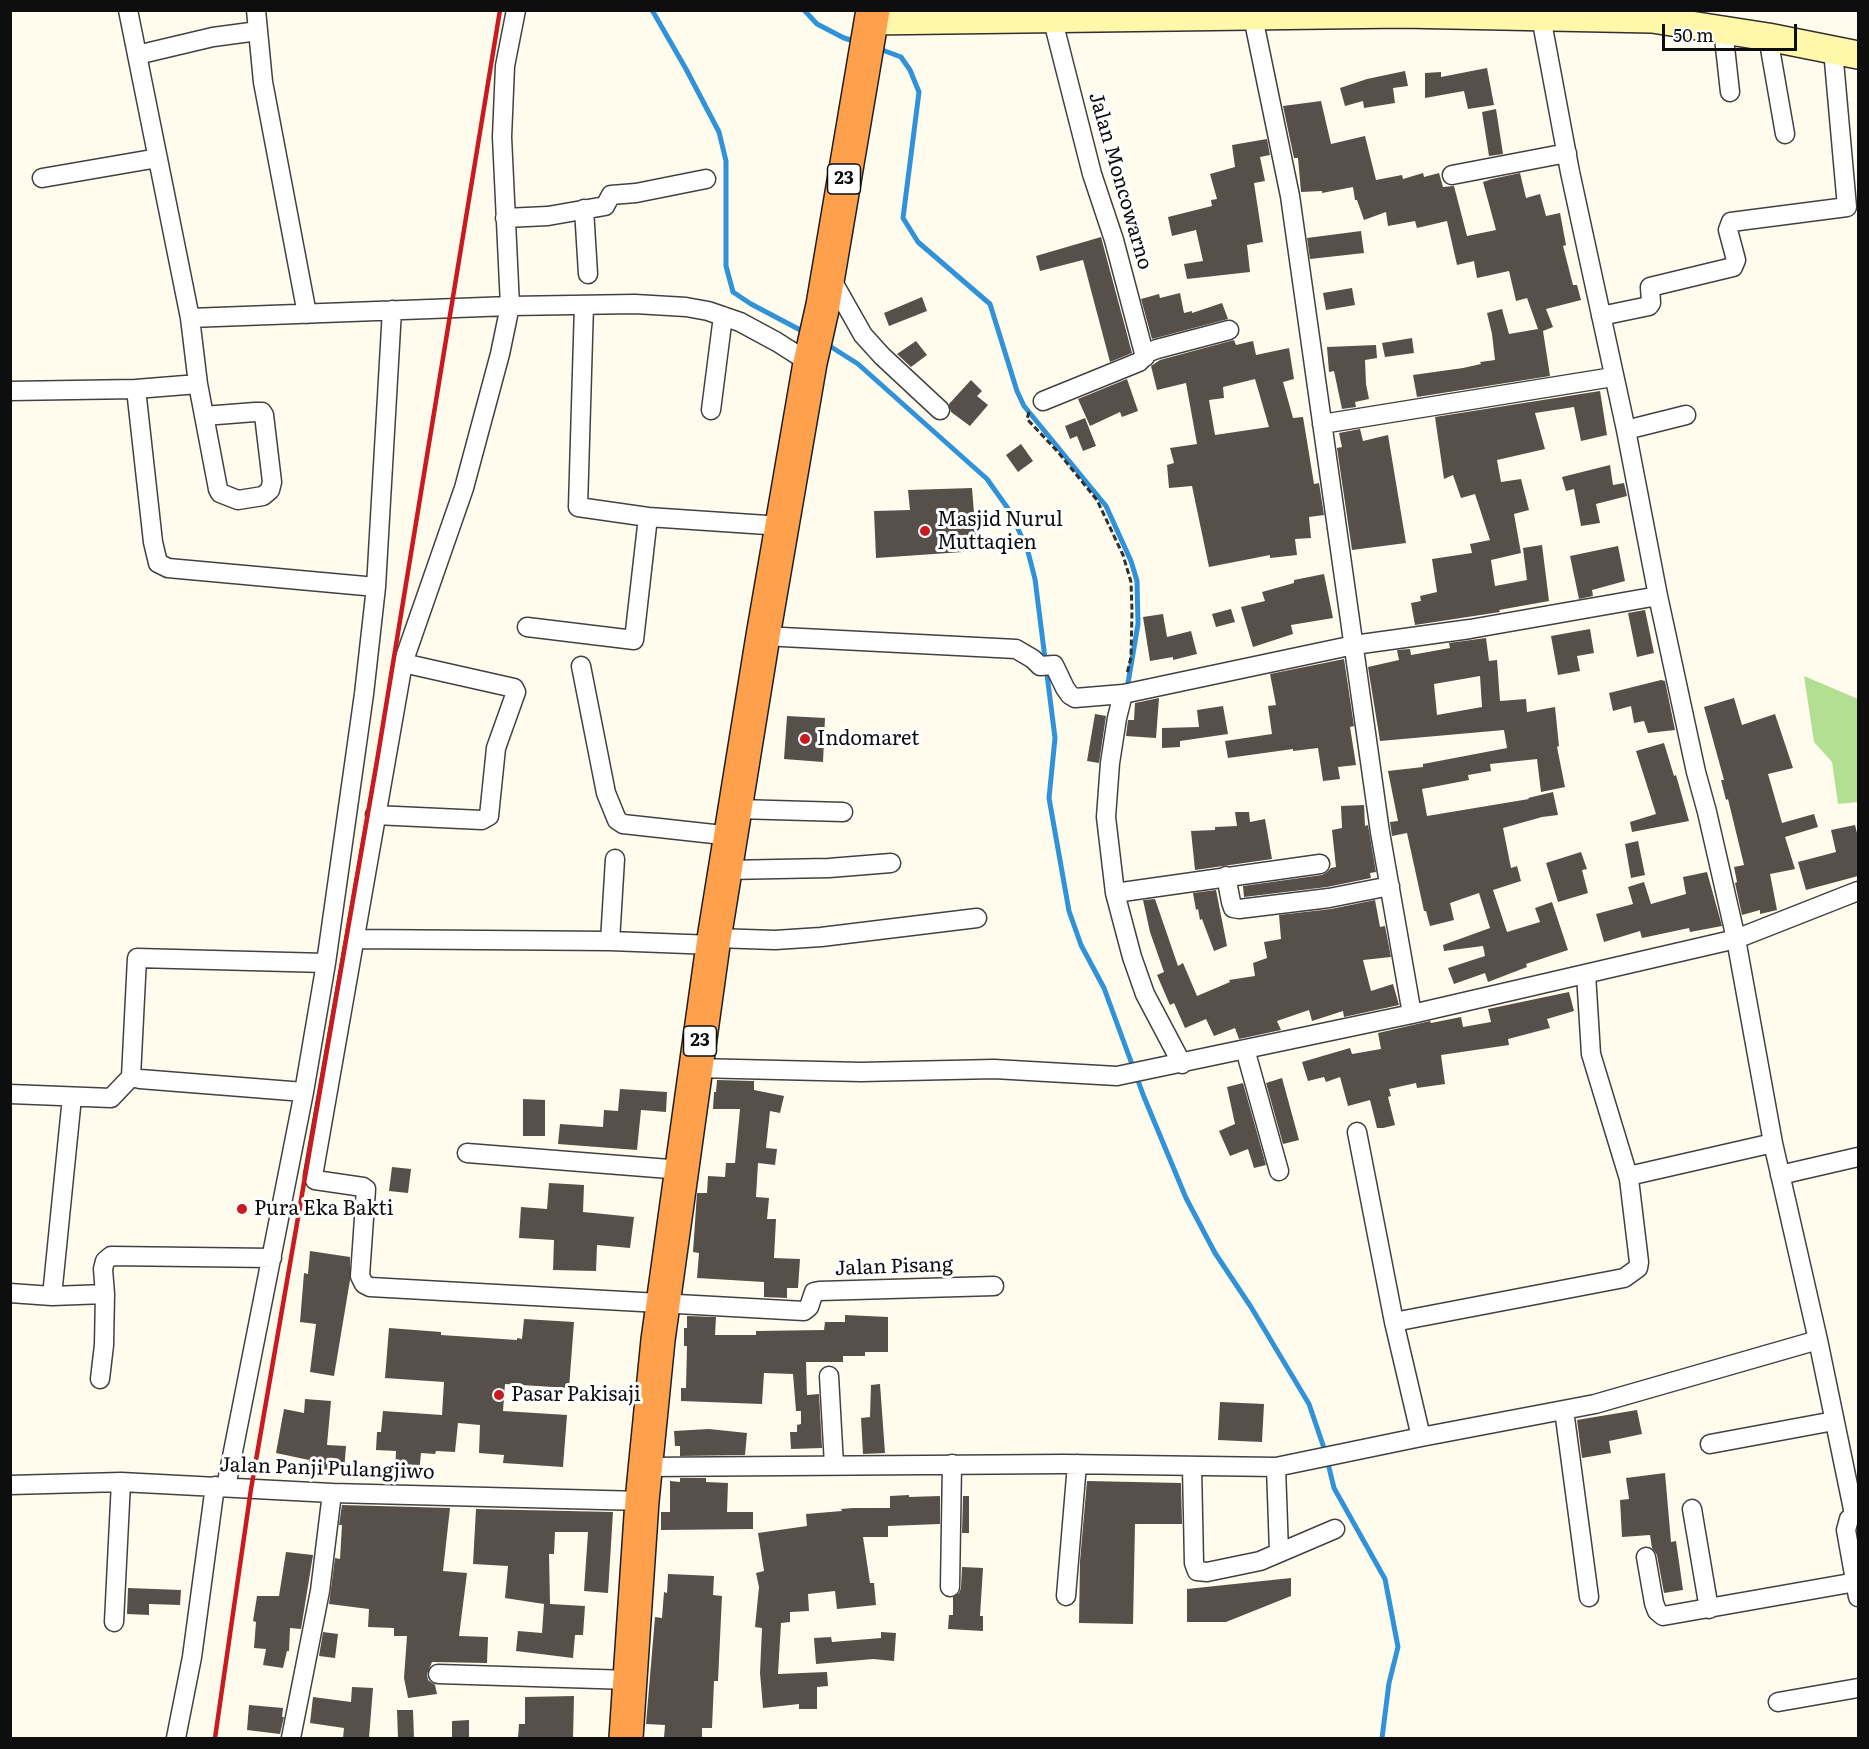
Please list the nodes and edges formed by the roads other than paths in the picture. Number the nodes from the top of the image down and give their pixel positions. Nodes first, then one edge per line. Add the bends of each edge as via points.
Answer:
1 (128, 10) edge
2 (256, 10) edge
3 (516, 10) edge
4 (1401, 12) edge
5 (1052, 17) junction
6 (1253, 17) junction
7 (1541, 17) junction
8 (1723, 29) junction
9 (869, 30) edge
10 (258, 31) junction
11 (1768, 37) junction
12 (1846, 52) edge
13 (137, 55) junction
14 (1730, 92) dead end
15 (1785, 134) dead end
16 (1567, 153) junction
17 (158, 158) junction
18 (1452, 175) dead end
19 (42, 178) dead end
20 (706, 179) dead end
21 (1853, 206) edge
22 (584, 209) junction
23 (506, 218) junction
24 (588, 274) dead end
25 (825, 290) junction
26 (584, 305) junction
27 (510, 306) junction
28 (392, 310) junction
29 (307, 314) junction
30 (723, 316) junction
31 (1601, 316) junction
32 (190, 318) junction
33 (1229, 330) dead end
34 (812, 356) junction
35 (1145, 357) junction
36 (1613, 377) junction
37 (198, 384) junction
38 (136, 389) junction
39 (10, 391) edge
40 (1043, 401) dead end
41 (711, 410) dead end
42 (940, 410) dead end
43 (1686, 415) dead end
44 (204, 416) junction
45 (1322, 424) junction
46 (1626, 430) junction
47 (648, 517) junction
48 (782, 526) junction
49 (376, 587) junction
50 (1658, 596) junction
51 (527, 627) dead end
52 (763, 636) junction
53 (1354, 645) junction
54 (402, 663) junction
55 (581, 666) dead end
56 (1127, 693) junction
57 (843, 812) dead end
58 (375, 815) junction
59 (734, 822) junction
60 (615, 859) dead end
61 (891, 863) dead end
62 (1320, 864) dead end
63 (726, 870) junction
64 (1226, 876) junction
65 (1390, 886) junction
66 (1858, 891) edge
67 (1115, 893) junction
68 (977, 918) dead end
69 (356, 939) junction
70 (1736, 939) junction
71 (610, 941) junction
72 (714, 942) junction
73 (326, 963) junction
74 (1586, 974) junction
75 (1412, 1014) junction
76 (1245, 1049) junction
77 (1181, 1064) junction
78 (696, 1068) junction
79 (131, 1077) junction
80 (304, 1092) junction
81 (10, 1094) edge
82 (72, 1097) junction
83 (1358, 1132) dead end
84 (1773, 1143) junction
85 (467, 1153) dead end
86 (1858, 1157) edge
87 (682, 1170) junction
88 (1279, 1171) dead end
89 (1780, 1175) junction
90 (1629, 1179) junction
91 (272, 1258) junction
92 (994, 1286) dead end
93 (10, 1293) edge
94 (105, 1294) junction
95 (52, 1296) junction
96 (664, 1304) junction
97 (1394, 1322) junction
98 (1818, 1340) junction
99 (829, 1376) dead end
100 (100, 1378) dead end
101 (1564, 1410) junction
102 (1834, 1421) junction
103 (1421, 1437) junction
104 (1710, 1444) dead end
105 (952, 1464) junction
106 (1077, 1464) junction
107 (834, 1465) junction
108 (646, 1467) junction
109 (1192, 1467) junction
110 (1276, 1467) junction
111 (121, 1482) junction
112 (10, 1485) edge
113 (220, 1487) junction
114 (332, 1493) junction
115 (642, 1501) junction
116 (1692, 1509) dead end
117 (1856, 1514) edge
118 (1335, 1529) dead end
119 (1280, 1552) junction
120 (1646, 1557) dead end
121 (950, 1587) dead end
122 (1857, 1590) edge
123 (1066, 1596) dead end
124 (1589, 1597) dead end
125 (1709, 1609) junction
126 (114, 1622) dead end
127 (438, 1674) dead end
128 (630, 1680) junction
129 (1858, 1688) edge
130 (1778, 1702) dead end
131 (176, 1738) edge
132 (291, 1738) edge
133 (626, 1738) edge

1 - 13 street
2 - 10 street
3 - 23 street via 505,66 502,137
4 - 6 street
4 - 7 street
5 - 6 street
5 - 9 street
5 - 35 street, Jalan Moncowarno
6 - 45 street via 1290,196
7 - 8 street via 1652,19
7 - 16 street
8 - 11 street
8 - 14 street
9 - 25 highway, 23
10 - 13 street
10 - 29 street via 263,82
11 - 12 street
11 - 15 street
12 - 21 street
13 - 17 street
16 - 18 street
16 - 31 street
17 - 19 street
17 - 32 street
20 - 22 street via 616,194 609,196 607,205
21 - 31 street via 1731,222 1728,230 1736,260 1733,267 1650,287 1649,306
22 - 23 street
22 - 24 street
23 - 27 street
25 - 34 highway, 23
25 - 42 street via 882,356
26 - 27 street
26 - 30 street via 686,307
26 - 47 street via 578,507
27 - 28 street
27 - 54 street via 464,488
28 - 29 street
28 - 49 street
29 - 32 street
30 - 34 street
30 - 41 street
31 - 36 street
32 - 37 street
33 - 35 street via 1157,349
34 - 48 highway, 23
35 - 40 street
36 - 45 street
36 - 46 street
37 - 38 street
37 - 44 street
38 - 39 street
38 - 49 street via 158,563 168,568
43 - 46 street
44 - 44 street via 220,493 238,500 263,496 272,482 262,412
45 - 53 street
46 - 50 street
47 - 48 street
47 - 51 street via 634,640
48 - 52 highway, 23
49 - 73 street
50 - 53 street
50 - 70 street
52 - 56 street via 1016,649 1047,665 1075,698
52 - 59 highway, 23
53 - 56 street
53 - 65 street
54 - 58 street
54 - 58 street via 514,688 516,692 496,748 489,816 482,820
55 - 59 street via 606,793 617,820 623,824
56 - 67 street via 1117,718 1106,817
57 - 59 street
58 - 69 street
59 - 63 highway, 23
60 - 71 street
61 - 63 street
62 - 64 street
63 - 72 highway, 23
64 - 65 street via 1233,908 1239,909
64 - 67 street
65 - 75 street
66 - 70 street
67 - 77 street via 1145,994
68 - 72 street via 821,937
69 - 71 street
69 - 96 street via 313,1176 315,1180 366,1190 360,1264 364,1284
70 - 74 street
70 - 84 street
71 - 72 street
72 - 78 highway, 23
73 - 79 street via 137,958
73 - 80 street
74 - 75 street
74 - 90 street via 1591,1054
75 - 76 street
76 - 77 street
76 - 88 street
77 - 78 street via 1117,1076 993,1069 861,1072
78 - 87 highway, 23
79 - 80 street
79 - 82 street via 111,1098
80 - 91 street
81 - 82 street
82 - 95 street
83 - 97 street
84 - 89 street
84 - 90 street
85 - 87 street
86 - 89 street
87 - 96 highway, 23
89 - 98 street
90 - 97 street via 1639,1262 1638,1268 1624,1278
91 - 94 street via 111,1256 103,1269
91 - 113 street
92 - 96 street, Jalan Pisang via 819,1291 814,1292 804,1311
93 - 95 street
94 - 95 street
94 - 100 street
96 - 108 highway, 23
97 - 103 street
98 - 101 street via 1617,1399
98 - 102 street
99 - 107 street
101 - 103 street
101 - 124 street
102 - 104 street
102 - 117 street
103 - 110 street
105 - 106 street
105 - 107 street
105 - 121 street
106 - 109 street
106 - 123 street
107 - 108 street
108 - 115 highway, 23
109 - 110 street
109 - 119 street via 1197,1571 1260,1561
110 - 119 street
111 - 112 street, Jalan Panji Pulangjiwo
111 - 113 street, Jalan Panji Pulangjiwo
111 - 126 street
113 - 114 street, Jalan Panji Pulangjiwo
113 - 131 street
114 - 115 street, Jalan Panji Pulangjiwo
114 - 132 street via 320,1591
115 - 128 highway, 23
116 - 125 street
117 - 122 street via 1849,1519 1846,1530
118 - 119 street
120 - 125 street via 1657,1611 1663,1616
122 - 125 street
127 - 128 street
128 - 133 highway, 23
129 - 130 street

